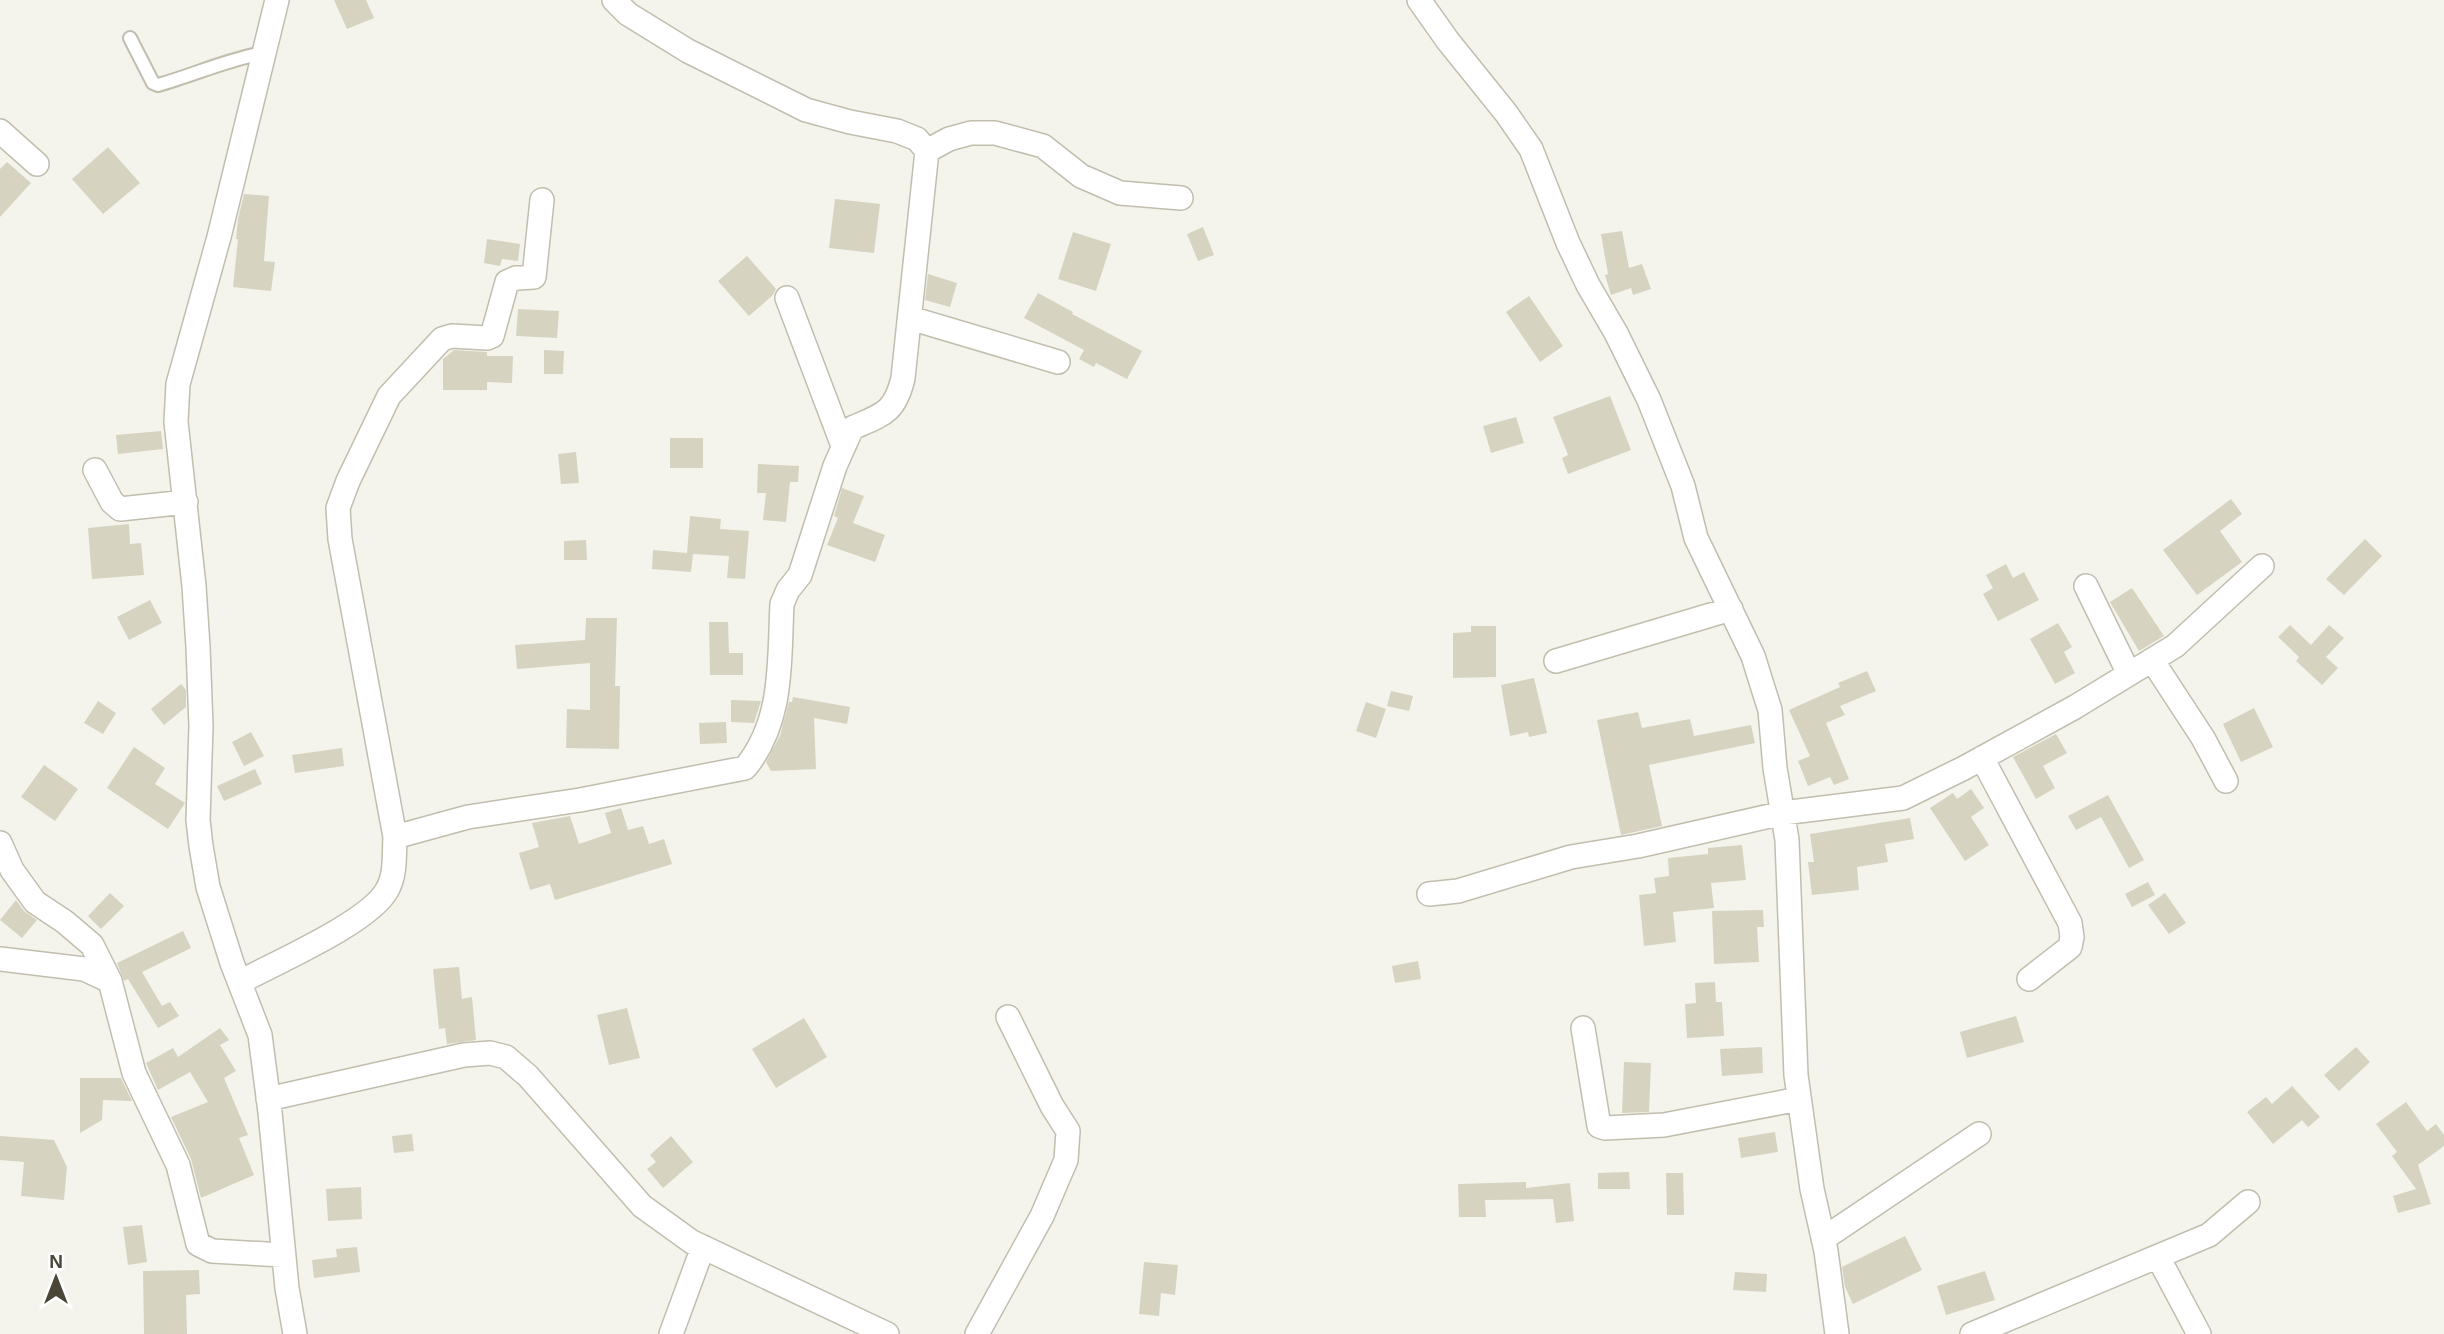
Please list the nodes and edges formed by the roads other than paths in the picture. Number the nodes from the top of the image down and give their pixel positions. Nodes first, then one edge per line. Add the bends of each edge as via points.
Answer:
1 (278, 0) edge
2 (614, 0) edge
3 (1419, 0) edge
4 (130, 38) dead end
5 (264, 53) junction
6 (0, 131) edge
7 (927, 151) junction
8 (37, 164) dead end
9 (1181, 198) dead end
10 (542, 200) dead end
11 (787, 298) dead end
12 (910, 318) junction
13 (1058, 362) dead end
14 (843, 446) junction
15 (95, 470) dead end
16 (186, 502) junction
17 (2262, 566) dead end
18 (2086, 586) dead end
19 (1731, 609) junction
20 (2152, 660) junction
21 (1556, 661) dead end
22 (2129, 674) junction
23 (1982, 758) junction
24 (2225, 781) dead end
25 (1783, 813) junction
26 (395, 836) junction
27 (0, 843) edge
28 (1429, 894) dead end
29 (0, 959) edge
30 (2029, 979) dead end
31 (110, 981) junction
32 (240, 982) junction
33 (1009, 1017) dead end
34 (1583, 1028) dead end
35 (268, 1099) junction
36 (1799, 1099) junction
37 (1979, 1134) dead end
38 (2248, 1202) dead end
39 (1823, 1239) junction
40 (703, 1247) junction
41 (284, 1255) junction
42 (2158, 1257) junction
43 (295, 1334) edge
44 (671, 1334) edge
45 (887, 1334) edge
46 (977, 1334) edge
47 (1837, 1334) edge
48 (1972, 1334) edge
49 (2199, 1334) edge

1 - 5 street
2 - 7 street via 628,15 688,51 806,110 897,131 916,139
3 - 19 street via 1531,149 1568,243 1649,400 1683,486 1696,538
4 - 5 lane via 158,85
5 - 16 street via 178,384 176,422
6 - 8 street
7 - 9 street via 971,133 995,133 1043,146 1081,176 1120,193
7 - 12 street
10 - 26 street via 534,277 507,282 492,336 442,339 389,396 338,508
11 - 14 street
12 - 13 street
12 - 14 street via 898,398 887,413 852,428
14 - 26 street via 800,575 782,604 776,706 757,753 745,768 468,817
15 - 16 street via 120,509
16 - 32 street via 201,726 198,820 208,887
17 - 20 street via 2175,646
18 - 22 street
19 - 21 street
19 - 25 street via 1753,656 1770,710
20 - 22 street
20 - 24 street
22 - 23 street
23 - 25 street via 1903,798
23 - 30 street via 2070,923 2070,947
25 - 28 street via 1571,857 1458,891
25 - 36 street
26 - 32 street via 389,888 378,903 344,927
27 - 31 street via 35,902 92,945
29 - 31 street via 84,969
31 - 41 street via 134,1073 178,1165 198,1244 212,1251
32 - 35 street via 260,1035
33 - 46 street via 1068,1131 1066,1160 1042,1216
34 - 36 street via 1599,1126 1605,1128 1664,1125
35 - 40 street via 464,1055 506,1057 642,1206
35 - 41 street
36 - 39 street
37 - 39 street
38 - 42 street via 2209,1235
39 - 47 street
40 - 44 street
40 - 45 street
41 - 43 street
42 - 48 street
42 - 49 street

